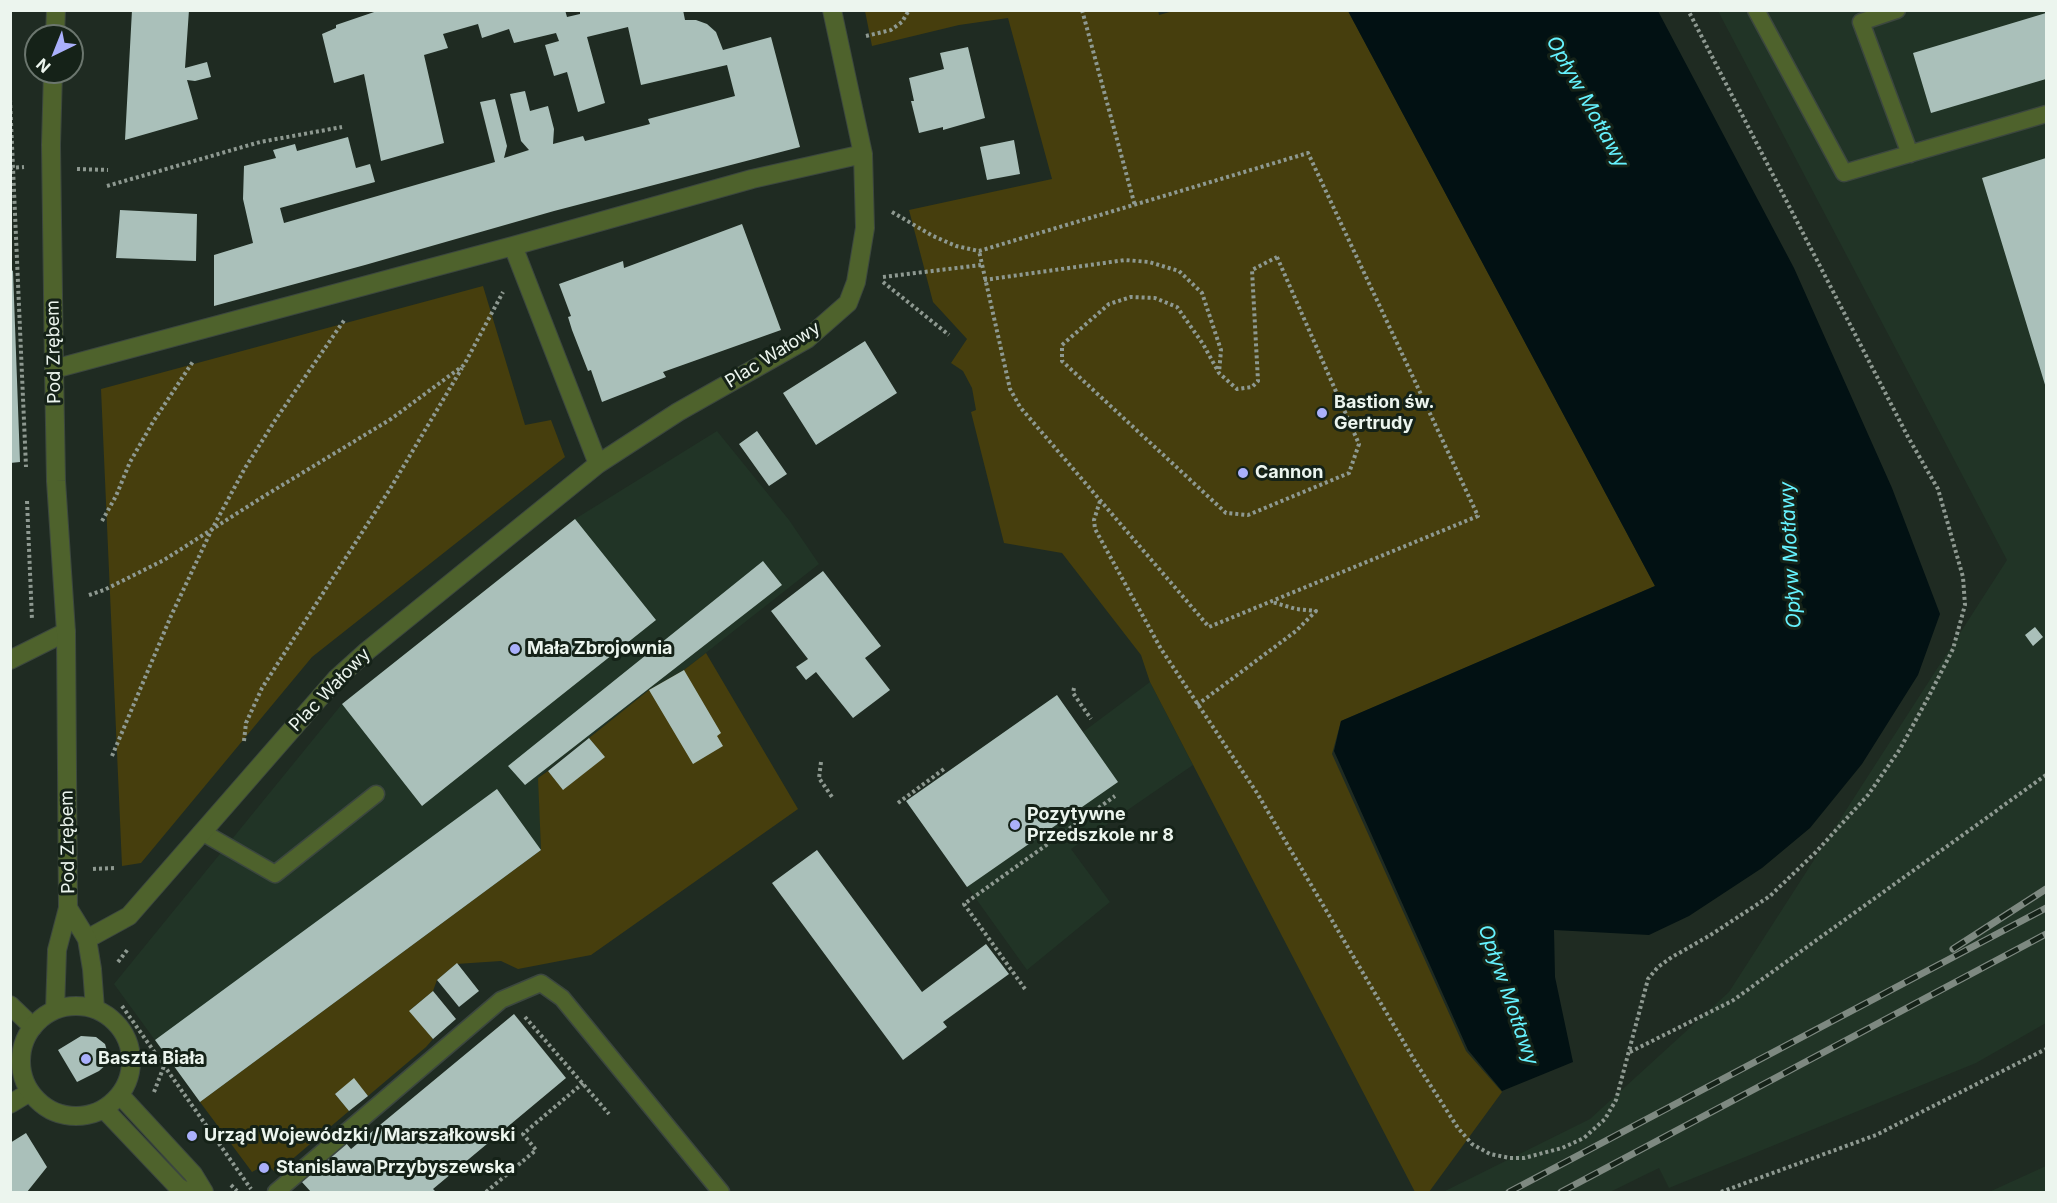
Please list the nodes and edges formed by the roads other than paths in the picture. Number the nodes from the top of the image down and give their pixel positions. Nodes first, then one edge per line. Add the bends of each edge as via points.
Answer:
1 (832, 10) edge
2 (1756, 10) edge
3 (1897, 10) edge
4 (54, 84) edge
5 (2046, 114) edge
6 (863, 154) junction
7 (1910, 154) junction
8 (516, 254) junction
9 (54, 369) junction
10 (598, 464) junction
11 (66, 632) junction
12 (10, 660) edge
13 (376, 794) dead end
14 (202, 832) junction
15 (68, 908) junction
16 (87, 939) junction
17 (10, 1005) edge
18 (95, 1009) junction
19 (55, 1010) junction
20 (33, 1026) junction
21 (30, 1092) junction
22 (120, 1095) junction
23 (10, 1104) edge
24 (104, 1109) junction
25 (186, 1192) edge
26 (204, 1192) edge
27 (276, 1192) edge
28 (721, 1192) edge

1 - 6 street, Plac Wałowy
2 - 7 lane via 1845,173
3 - 7 lane via 1861,22
4 - 9 street, Pod Zrębem
5 - 7 lane
6 - 8 street via 752,179
6 - 10 street, Plac Wałowy via 865,228 856,282 848,303 807,339 678,412
8 - 9 street via 368,285
8 - 10 street
9 - 11 street, Pod Zrębem via 56,481
10 - 14 street, Plac Wałowy via 336,679
11 - 12 street
11 - 15 street, Pod Zrębem
13 - 14 lane via 275,874
14 - 16 street, Plac Wałowy via 129,916
15 - 16 street, Pod Zrębem
15 - 19 street, Pod Zrębem via 57,950
16 - 18 street, Pod Zrębem
17 - 20 street
18 - 19 street via 75,1006
18 - 22 street via 110,1017 130,1046 129,1080
19 - 20 street
20 - 21 street via 21,1059
21 - 23 street
21 - 24 street via 42,1104 64,1114 88,1115
22 - 24 street
22 - 26 street
24 - 25 street
27 - 28 lane via 501,1000 541,983 562,998

